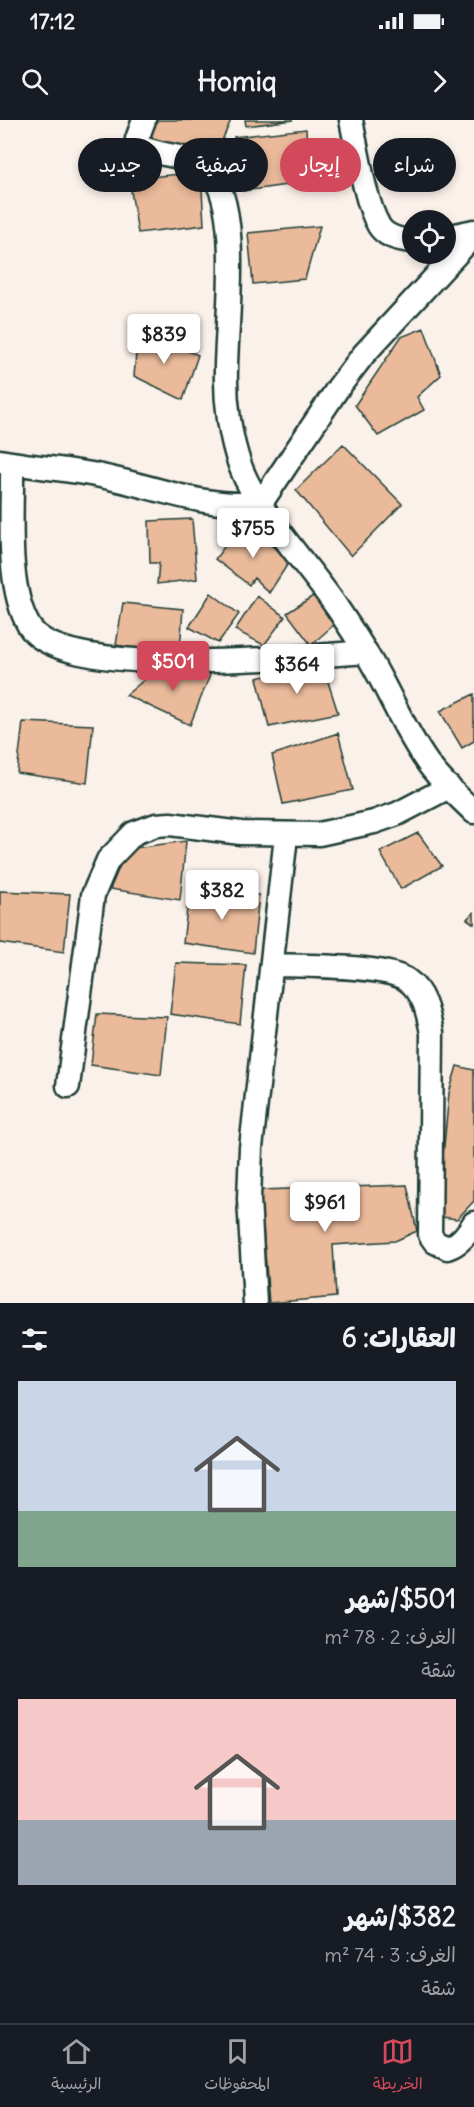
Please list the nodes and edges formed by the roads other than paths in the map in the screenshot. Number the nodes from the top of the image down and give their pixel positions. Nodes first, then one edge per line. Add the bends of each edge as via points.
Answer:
1 (144, 120) edge
2 (351, 120) edge
3 (474, 233) edge
4 (456, 236) edge
5 (402, 240) edge
6 (6, 463) edge
7 (261, 503) junction
8 (366, 652) junction
9 (448, 787) junction
10 (474, 812) edge
11 (286, 836) junction
12 (273, 965) junction
13 (69, 1086) dead end
14 (474, 1223) edge
15 (255, 1303) edge

1 - 7 street via 137,139 140,146 207,168 222,196 230,277 226,372 231,424 242,470
2 - 5 street via 380,226
3 - 4 street
3 - 7 street via 364,354
6 - 7 street via 109,477 212,503
6 - 8 street via 19,600 29,626 47,642 87,655 134,662
7 - 8 street
8 - 9 street via 428,763
9 - 10 street
9 - 11 street via 375,822 319,834
11 - 12 street
11 - 13 street via 156,825 134,833 117,849 93,895
12 - 14 street via 370,970 405,978 413,986 428,1012 432,1033 430,1235 447,1248 466,1236
12 - 15 street via 251,1148 249,1198

